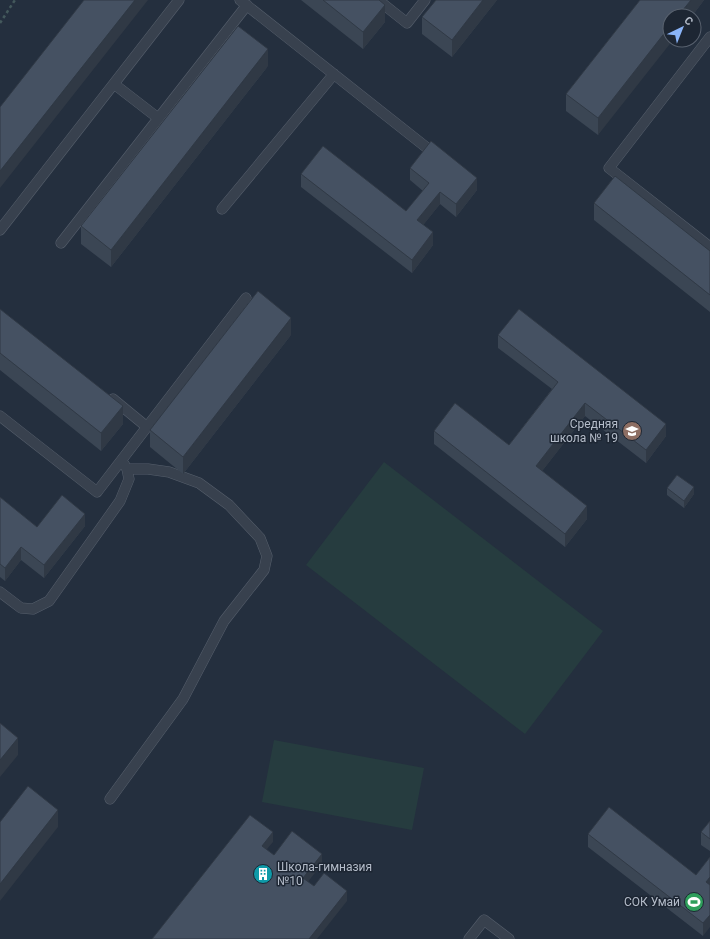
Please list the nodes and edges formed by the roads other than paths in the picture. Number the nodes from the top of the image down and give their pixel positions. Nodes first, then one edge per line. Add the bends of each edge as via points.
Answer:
1 (179, 0) edge
2 (378, 0) edge
3 (425, 0) edge
4 (243, 3) edge
5 (710, 37) edge
6 (334, 74) junction
7 (114, 84) junction
8 (158, 118) junction
9 (443, 160) edge
10 (222, 209) dead end
11 (0, 230) edge
12 (61, 243) dead end
13 (710, 247) edge
14 (246, 298) dead end
15 (104, 393) edge
16 (0, 416) edge
17 (147, 427) junction
18 (125, 464) junction
19 (0, 592) edge
20 (110, 799) dead end
21 (470, 939) edge
22 (509, 939) edge

1 - 7 lane
2 - 3 lane via 407,23
4 - 6 lane
4 - 8 lane
5 - 13 lane via 609,168
6 - 9 lane
6 - 10 lane
7 - 8 lane
7 - 11 lane
8 - 12 lane
14 - 17 lane
15 - 17 lane
16 - 18 lane via 97,492
17 - 18 lane
18 - 19 lane via 128,479 120,501 49,601 33,609 21,608
18 - 20 lane via 169,472 199,483 229,505 260,538 267,556 264,570 224,621 183,699
21 - 22 lane via 484,920

